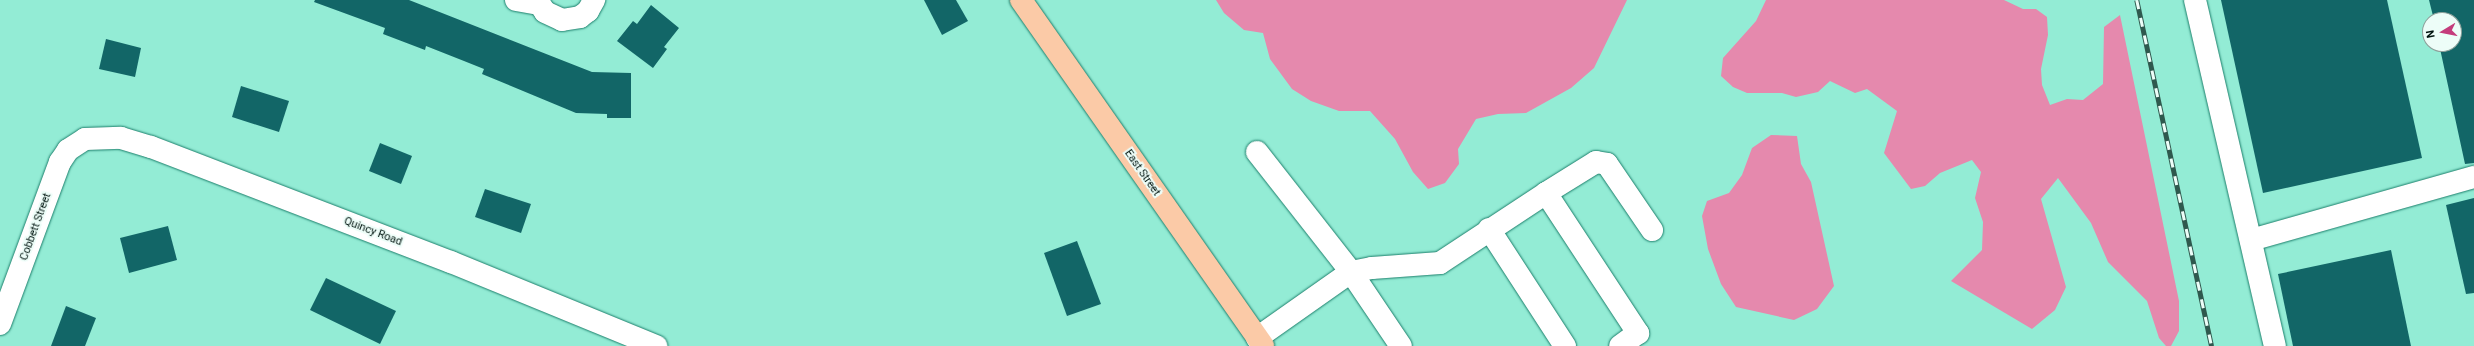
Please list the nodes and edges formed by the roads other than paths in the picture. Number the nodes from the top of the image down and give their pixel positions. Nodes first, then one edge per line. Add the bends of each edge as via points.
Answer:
1 (516, 0) edge
2 (594, 0) edge
3 (1021, 0) edge
4 (2195, 0) edge
5 (538, 2) edge
6 (85, 139) joint
7 (1257, 152) dead end
8 (2474, 177) edge
9 (1546, 193) junction
10 (1489, 229) junction
11 (1652, 230) dead end
12 (2250, 240) junction
13 (1351, 272) junction
14 (0, 324) edge
15 (1260, 342) edge
16 (656, 346) edge
17 (1401, 346) edge
18 (1565, 346) edge
19 (1620, 346) edge
20 (2275, 346) edge

1 - 5 street
2 - 5 street via 588,11 571,20 553,17
3 - 15 main road, East Street
4 - 12 street
6 - 14 street, Cobbett Street via 68,150 60,162
6 - 16 street, Quincy Road via 121,138 151,146 451,262
7 - 13 street
8 - 12 street
9 - 10 street
9 - 11 street via 1596,162 1607,164
9 - 19 street via 1638,333
10 - 13 street via 1440,263
10 - 18 street
12 - 20 street
13 - 15 street
13 - 17 street

